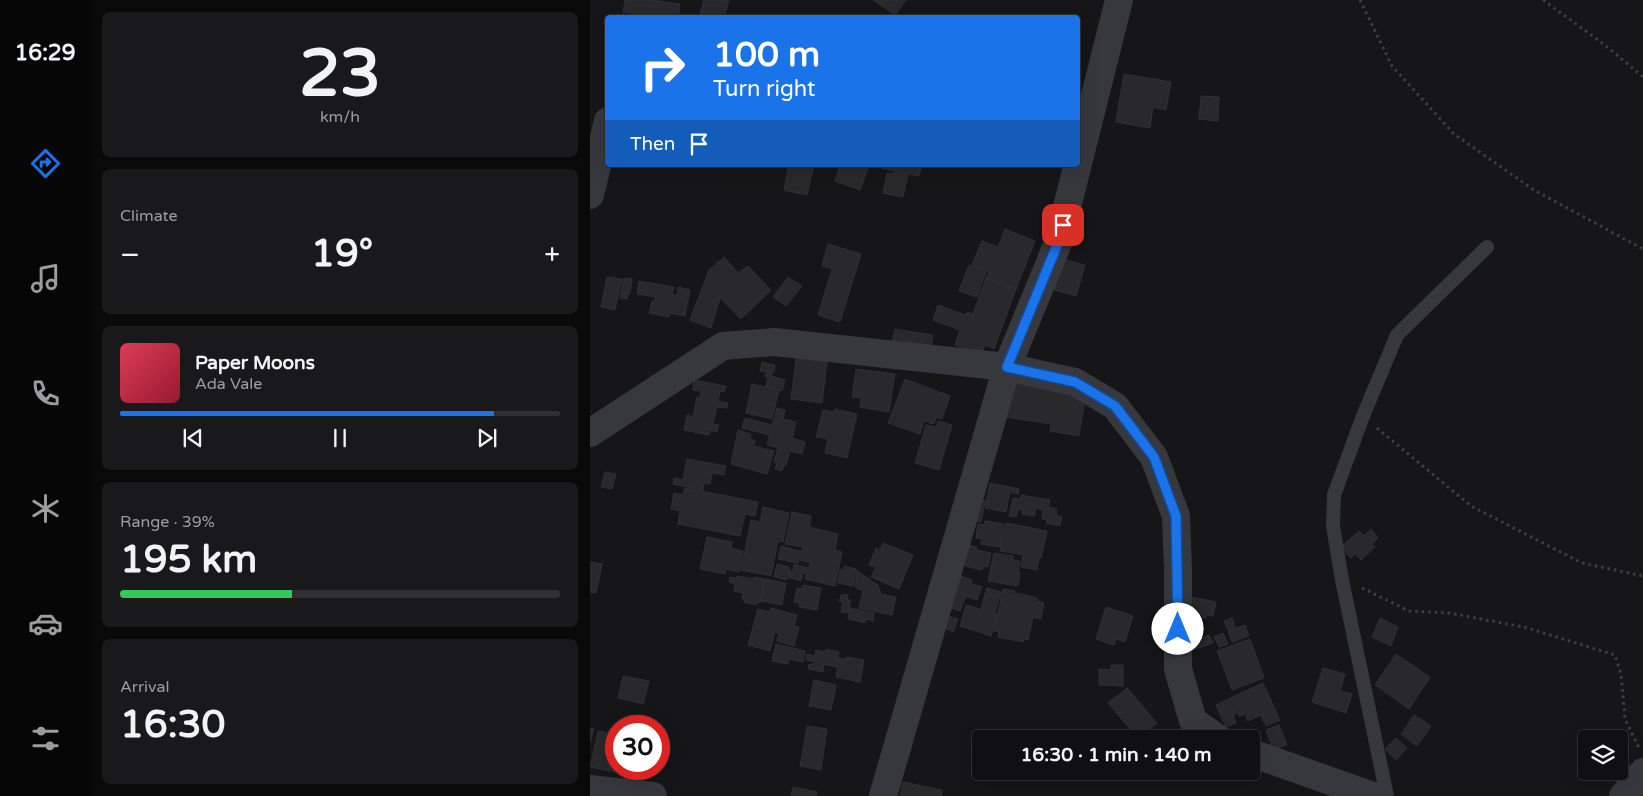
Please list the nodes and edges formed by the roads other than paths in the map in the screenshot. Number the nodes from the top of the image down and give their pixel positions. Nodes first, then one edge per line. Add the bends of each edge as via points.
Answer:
1 (1119, 0) edge
2 (605, 133) edge
3 (1080, 155) edge
4 (1077, 167) edge
5 (590, 195) edge
6 (1487, 247) dead end
7 (1007, 367) junction
8 (590, 433) edge
9 (1207, 730) edge
10 (1260, 756) edge
11 (1643, 772) edge
12 (590, 789) edge
13 (653, 796) edge
14 (883, 796) edge
15 (1373, 796) edge
16 (1387, 796) edge
17 (1623, 796) edge

1 - 3 street
2 - 5 street
4 - 7 street via 1058,243
6 - 16 lane via 1397,335 1334,495 1333,526 1342,580
7 - 8 street via 774,342 723,346
7 - 9 street via 1075,382 1115,406 1154,457 1176,516 1178,669 1193,720
7 - 14 street
10 - 15 street
11 - 17 street
12 - 13 street

